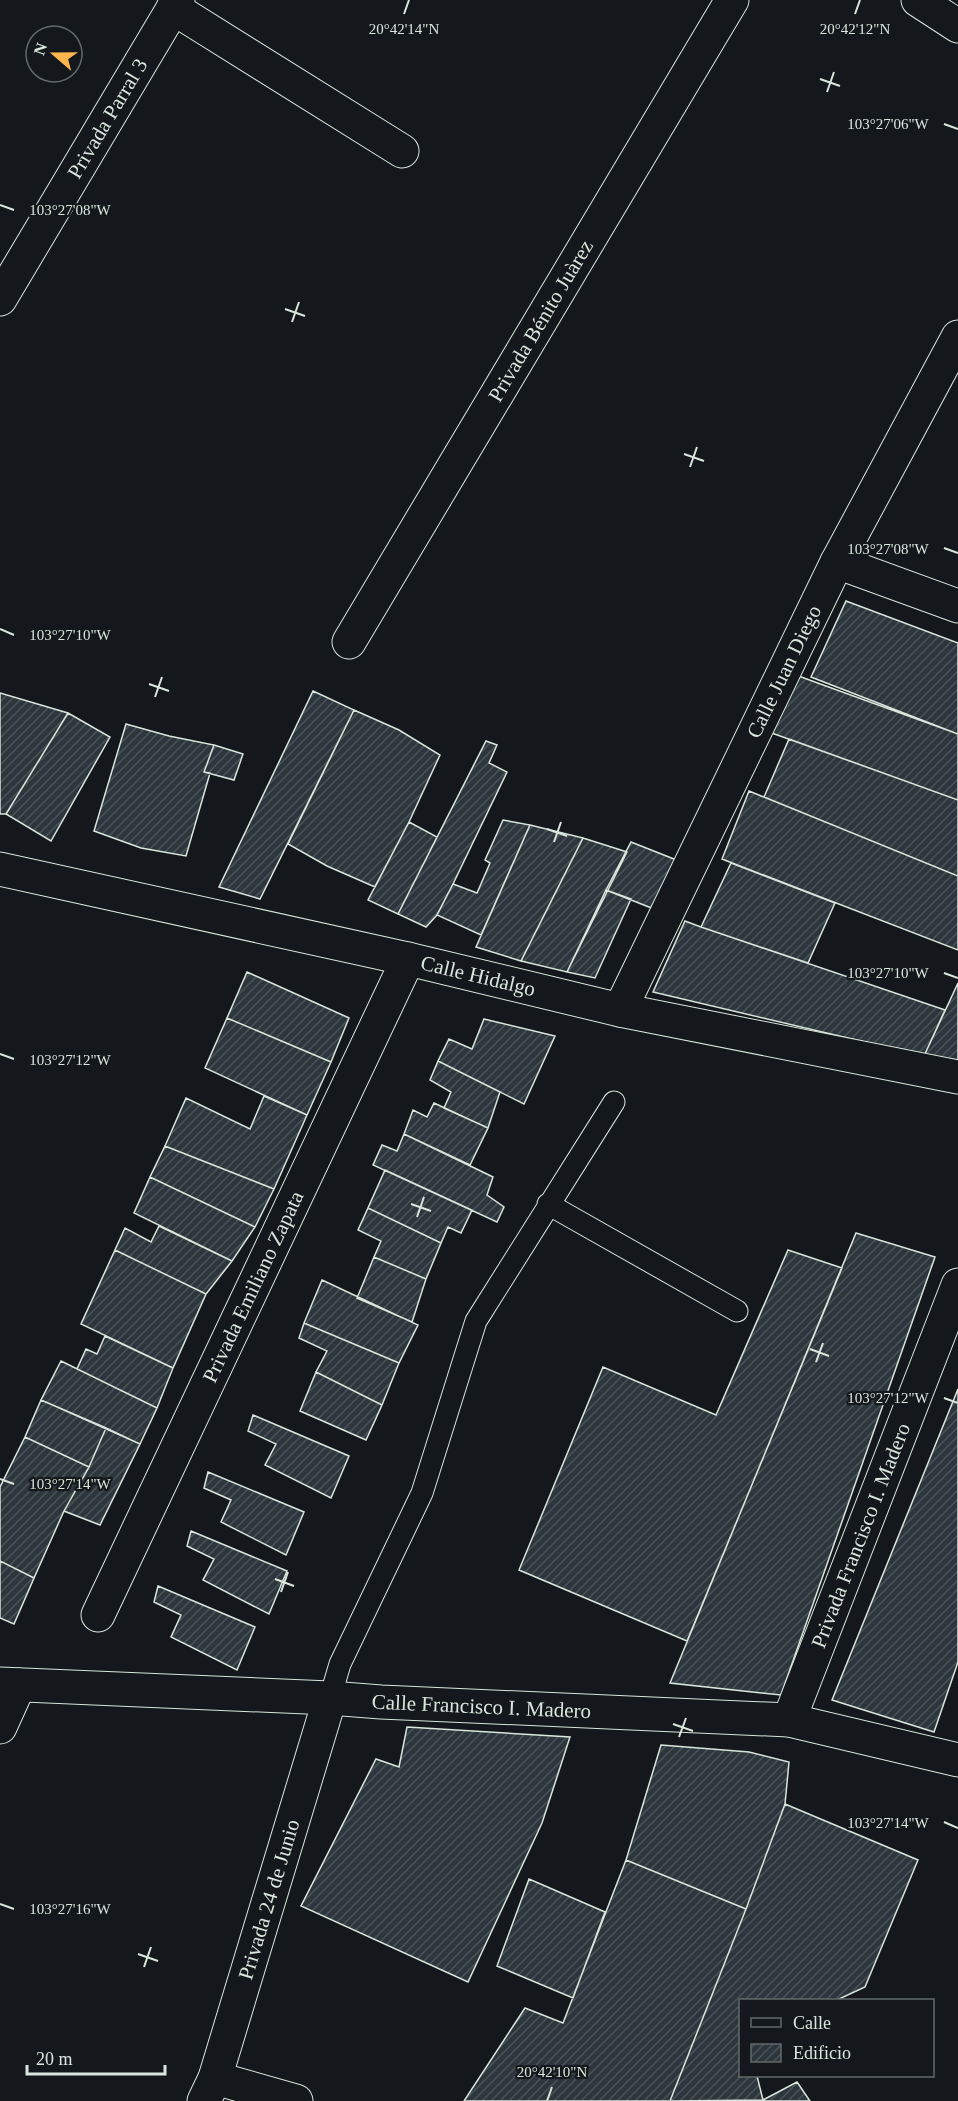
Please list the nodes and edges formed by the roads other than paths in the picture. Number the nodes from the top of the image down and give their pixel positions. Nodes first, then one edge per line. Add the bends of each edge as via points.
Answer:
1 (732, 0) edge
2 (918, 0) edge
3 (175, 4) edge
4 (958, 26) edge
5 (402, 151) dead end
6 (0, 299) edge
7 (958, 337) edge
8 (837, 562) junction
9 (958, 606) edge
10 (349, 642) dead end
11 (0, 869) edge
12 (408, 959) junction
13 (620, 1010) junction
14 (958, 1077) edge
15 (614, 1102) dead end
16 (548, 1204) junction
17 (958, 1285) edge
18 (737, 1311) dead end
19 (98, 1615) dead end
20 (9, 1685) edge
21 (330, 1698) junction
22 (789, 1720) junction
23 (0, 1727) edge
24 (958, 1760) edge
25 (209, 2089) edge
26 (296, 2101) edge

1 - 10 street, Privada Bénito Juàrez
2 - 4 street
3 - 5 street
3 - 6 street, Privada Parral 3
7 - 8 street, Calle Juan Diego
8 - 9 street
8 - 13 street, Calle Juan Diego
11 - 12 street, Calle Hidalgo
12 - 13 street, Calle Hidalgo
12 - 19 street, Privada Emiliano Zapata
13 - 14 street, Calle Hidalgo
15 - 16 lane
16 - 18 lane
16 - 21 lane via 476,1321 422,1493 339,1664
17 - 22 street, Privada Francisco I. Madero
20 - 21 street, Calle Francisco I. Madero
20 - 23 street
21 - 22 street, Calle Francisco I. Madero
21 - 25 street, Privada 24 de Junio
22 - 24 street, Calle Francisco I. Madero
25 - 26 street

